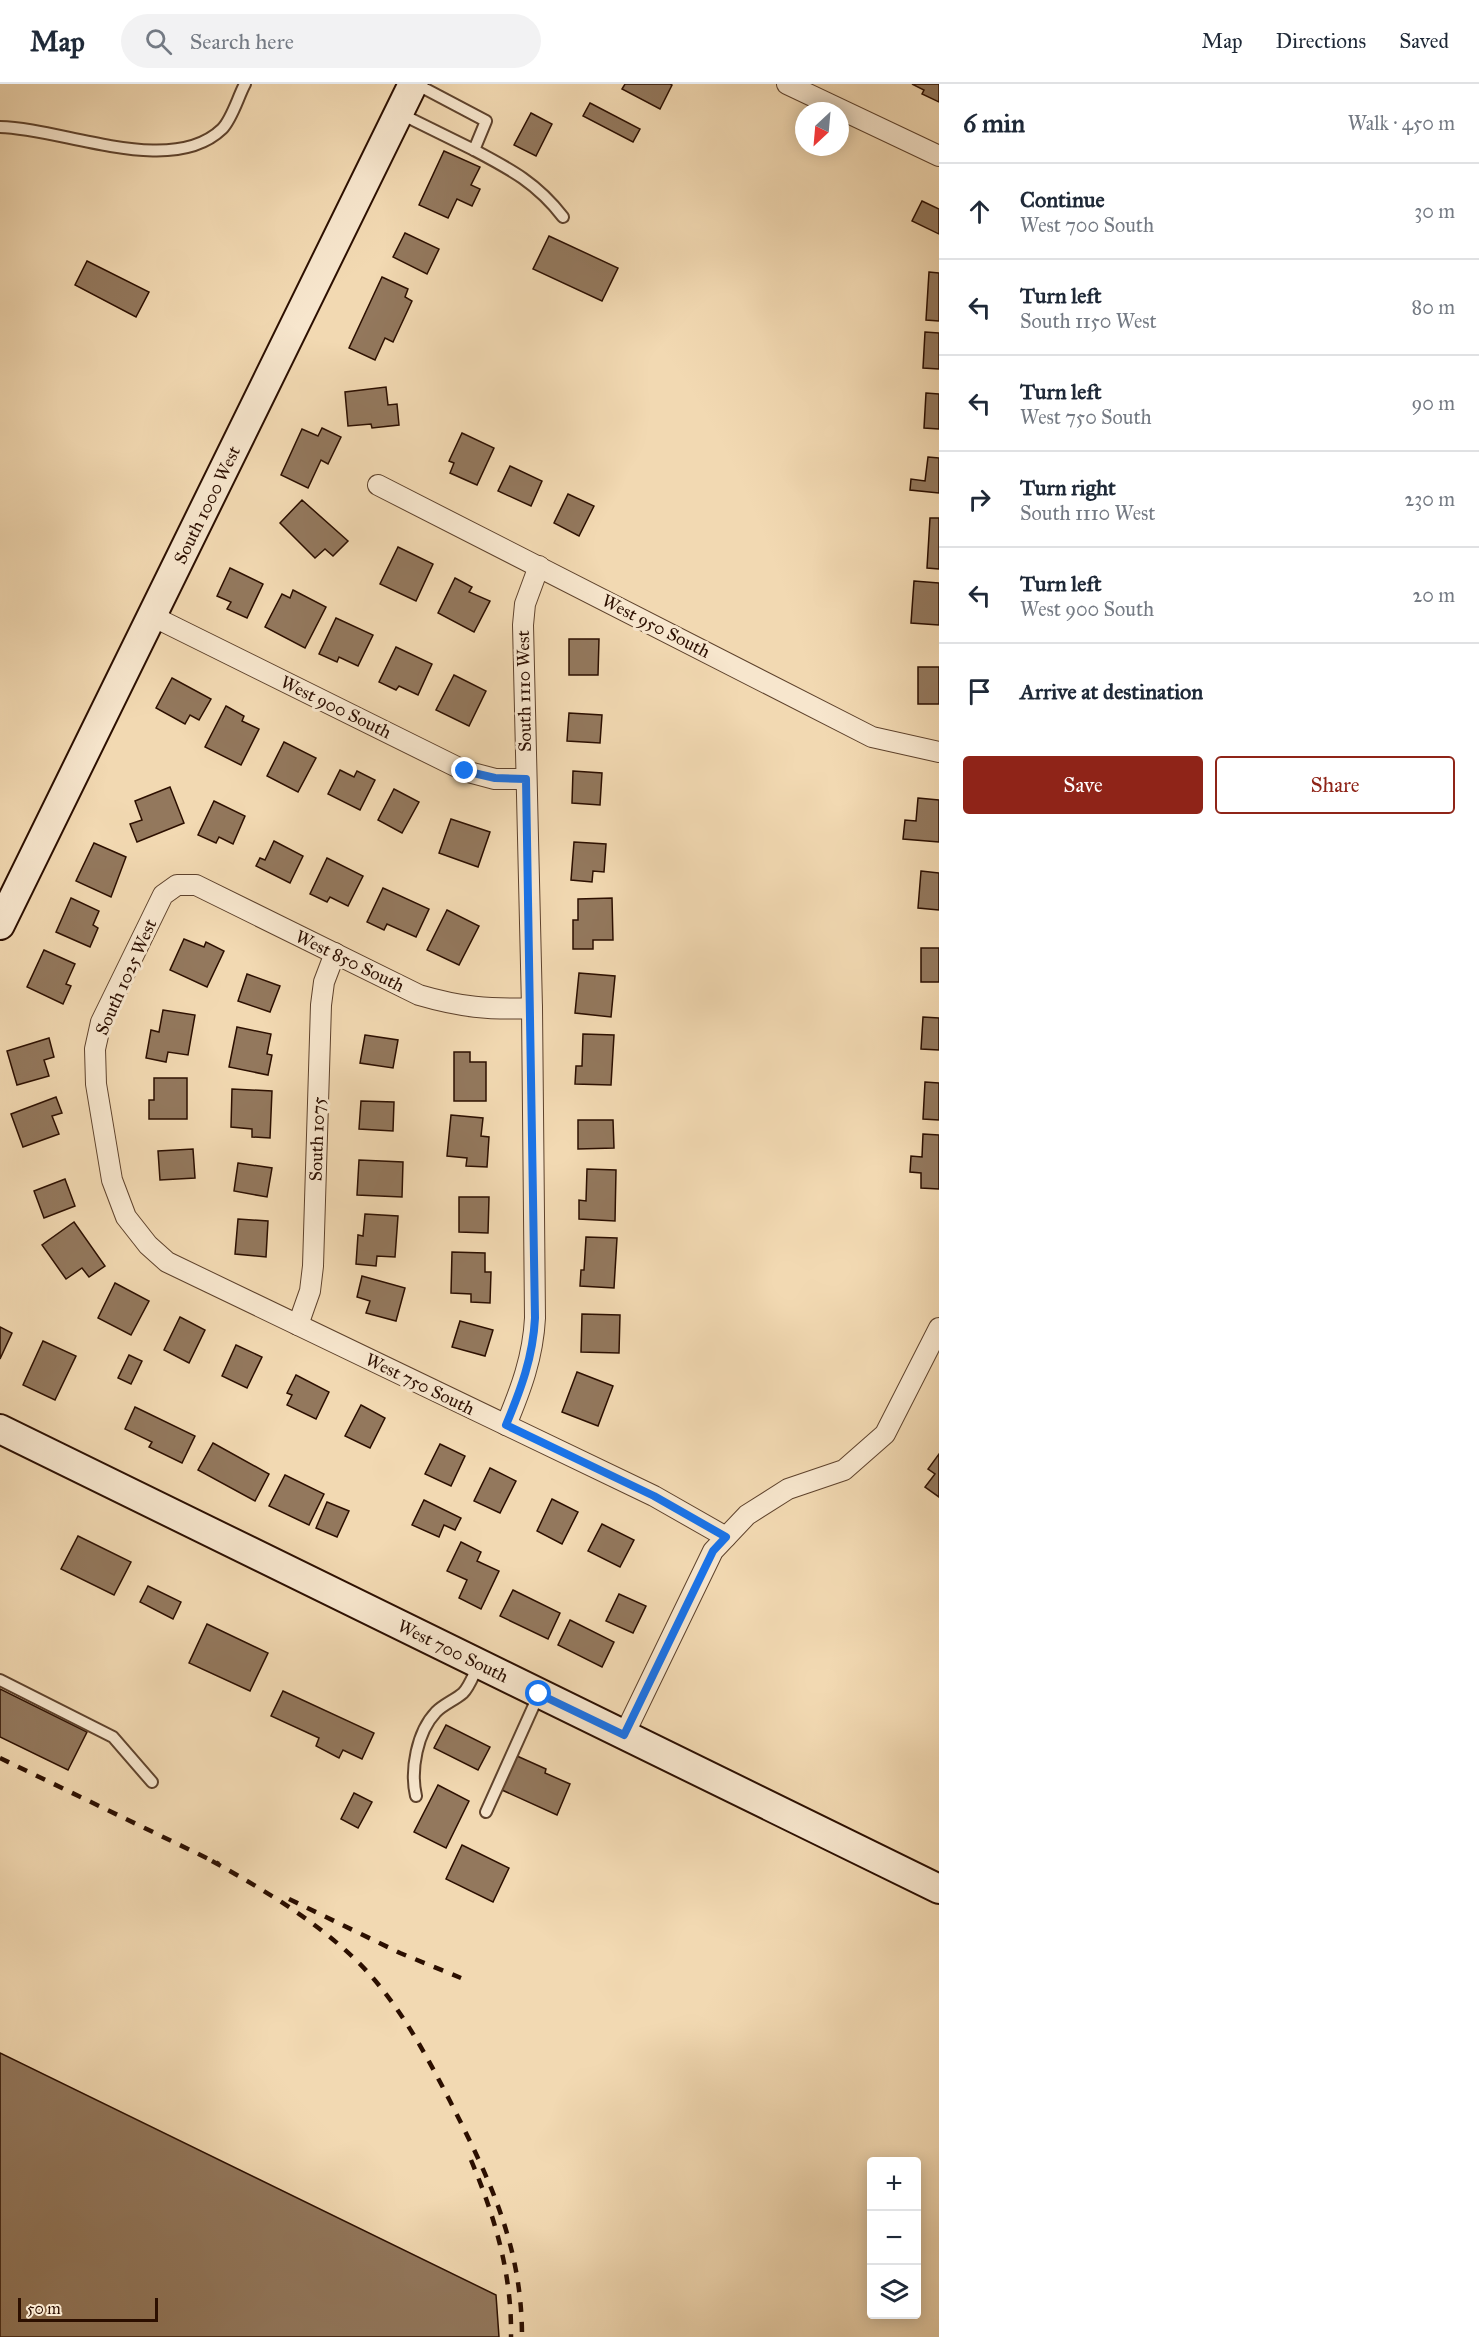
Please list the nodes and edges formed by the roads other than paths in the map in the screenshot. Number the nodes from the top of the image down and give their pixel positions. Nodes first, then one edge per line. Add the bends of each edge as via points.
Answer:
1 (245, 84) edge
2 (415, 84) edge
3 (787, 84) edge
4 (399, 113) junction
5 (0, 127) edge
6 (474, 150) junction
7 (939, 156) edge
8 (563, 217) dead end
9 (378, 485) dead end
10 (538, 566) junction
11 (152, 616) junction
12 (939, 752) edge
13 (526, 779) junction
14 (177, 885) joint
15 (0, 926) edge
16 (335, 953) junction
17 (532, 1008) junction
18 (126, 1217) joint
19 (298, 1325) junction
20 (939, 1328) edge
21 (506, 1425) junction
22 (0, 1429) edge
23 (726, 1537) junction
24 (479, 1664) junction
25 (0, 1680) edge
26 (539, 1694) junction
27 (624, 1735) junction
28 (152, 1782) dead end
29 (416, 1796) dead end
30 (486, 1812) dead end
31 (939, 1889) edge

1 - 5 lane via 223,128 195,146 142,151
2 - 4 street, South 1000 West
2 - 6 lane via 486,121
3 - 7 street
4 - 6 lane
4 - 11 street, South 1000 West
6 - 8 lane via 518,173 548,198
9 - 10 street, West 950 South
10 - 12 street, West 950 South via 872,737
10 - 13 street, South 1110 West via 525,604 523,625
11 - 13 street, West 900 South via 465,771 495,778
11 - 15 street, South 1000 West
13 - 17 street, South 1110 West
14 - 16 street, West 850 South via 196,885
14 - 18 street, South 1025 West via 163,895 101,1022 95,1049 96,1084 112,1180
16 - 17 street, West 850 South via 418,995 456,1006 486,1010
16 - 19 street, South 1075 via 324,982 321,1005 313,1266 310,1291
17 - 21 street, South 1110 West via 534,1338 526,1379
18 - 19 street, West 750 South via 167,1262
19 - 21 street, West 750 South
20 - 23 street via 885,1434 844,1470 788,1489 747,1515
21 - 23 street, West 750 South via 654,1496
22 - 24 street, West 700 South
23 - 27 street via 713,1551
24 - 26 street, West 700 South
24 - 29 lane via 464,1691 447,1702 428,1725 413,1767
25 - 28 lane via 113,1737
26 - 27 street, West 700 South
26 - 30 lane
27 - 31 street, West 700 South

